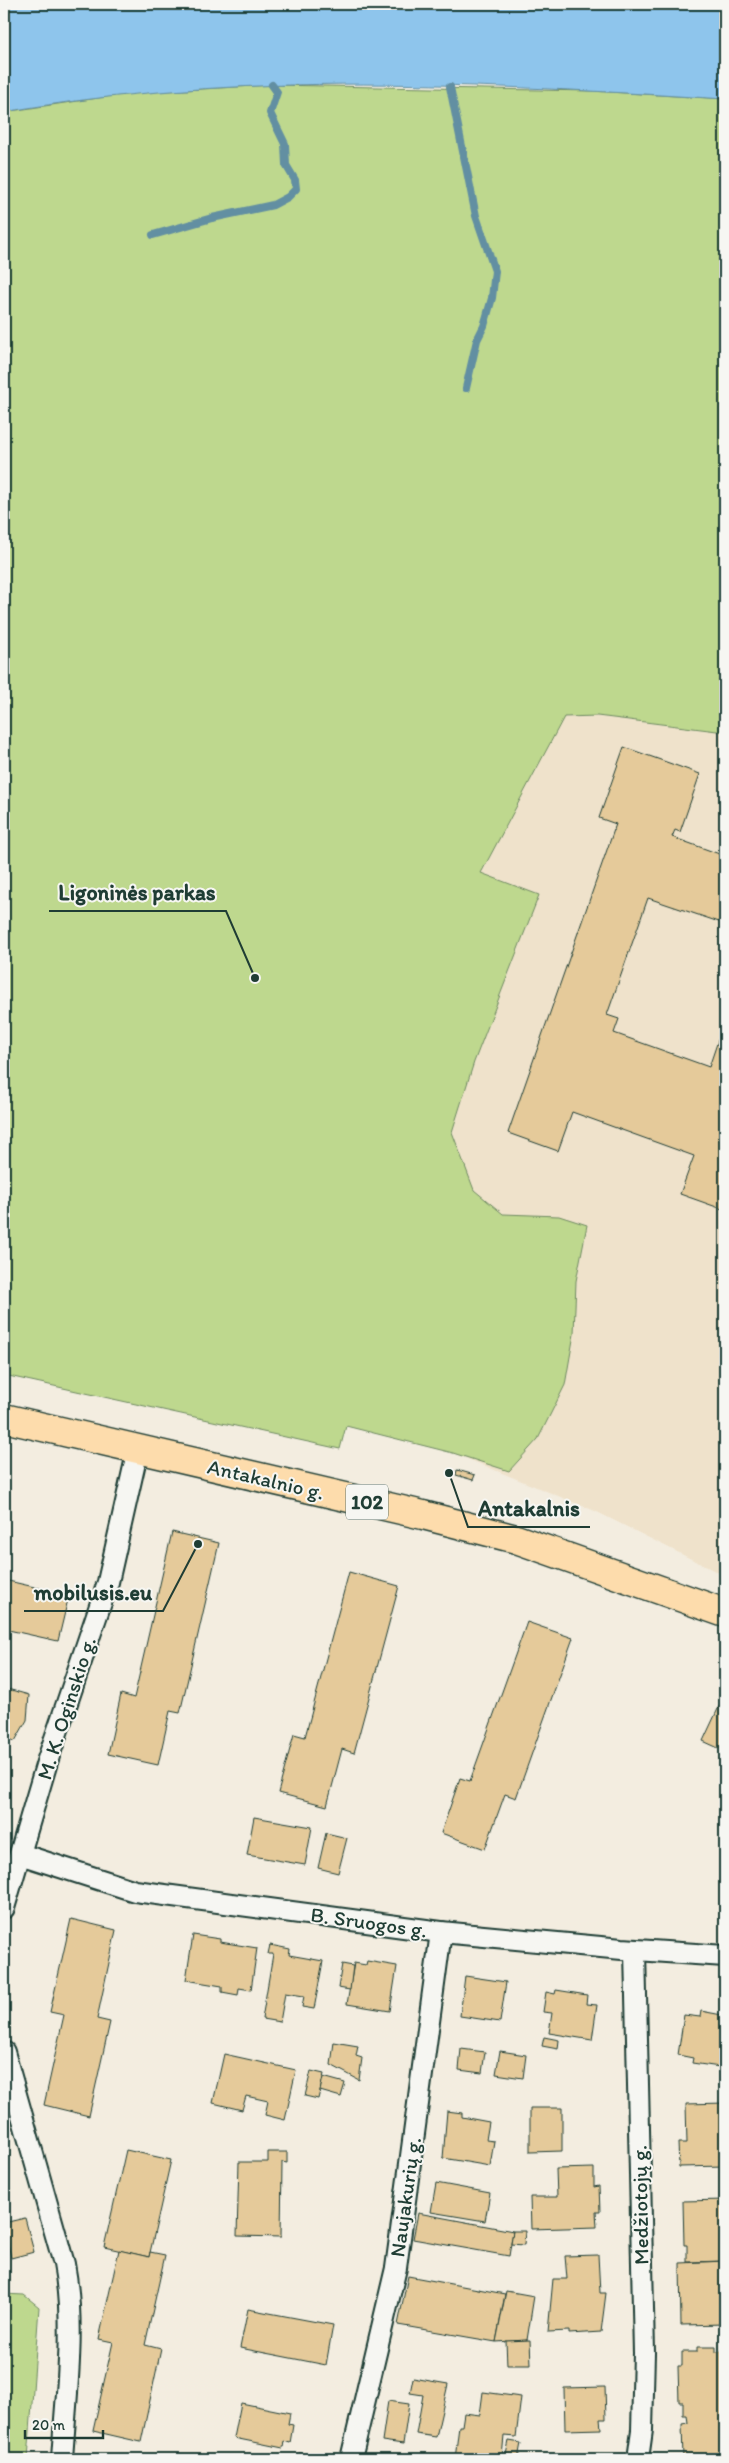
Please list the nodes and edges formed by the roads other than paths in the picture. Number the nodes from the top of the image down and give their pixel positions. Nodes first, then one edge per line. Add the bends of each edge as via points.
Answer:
1 (4, 1418) edge
2 (138, 1449) junction
3 (725, 1613) edge
4 (20, 1854) junction
5 (4, 1908) edge
6 (441, 1932) junction
7 (634, 1950) junction
8 (725, 1956) edge
9 (4, 2052) edge
10 (62, 2459) edge
11 (351, 2459) edge
12 (638, 2459) edge

1 - 2 main road, Antakalnio g. / 102
2 - 3 main road, Antakalnio g. / 102 via 423,1515 516,1540
2 - 4 street, M. K. Oginskio g. via 108,1582 47,1762
4 - 5 street, M. K. Oginskio g.
4 - 6 street, B. Sruogos g. via 135,1891
6 - 7 street, B. Sruogos g.
6 - 11 street, Naujakurių g. via 396,2268
7 - 8 street, B. Sruogos g.
7 - 12 street, Medžiotojų g. via 644,2353
9 - 10 street via 69,2289

